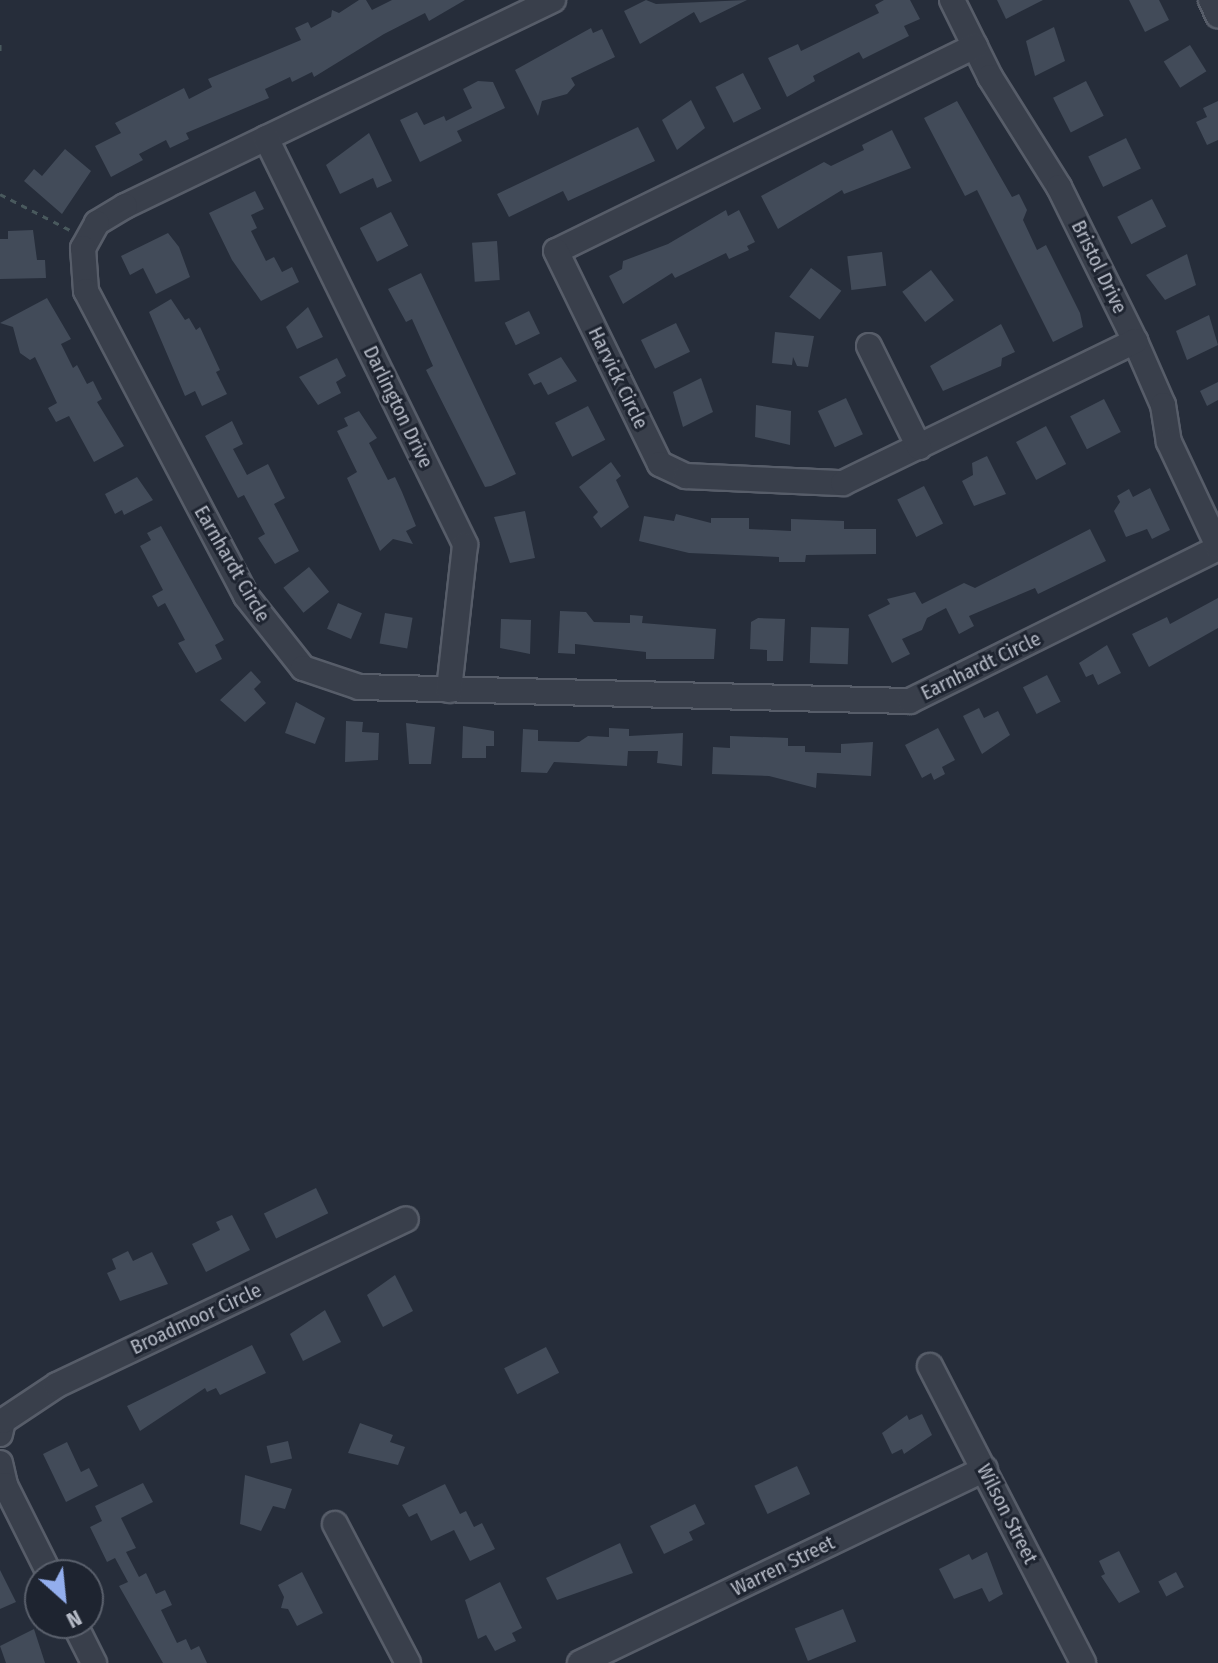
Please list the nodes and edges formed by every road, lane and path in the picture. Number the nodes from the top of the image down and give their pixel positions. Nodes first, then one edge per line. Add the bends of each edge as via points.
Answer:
1 (553, 0) edge
2 (952, 0) edge
3 (1211, 0) edge
4 (1218, 15) edge
5 (0, 44) edge
6 (975, 46) junction
7 (0, 55) edge
8 (266, 138) junction
9 (0, 194) edge
10 (88, 240) junction
11 (1135, 341) junction
12 (869, 346) dead end
13 (919, 447) junction
14 (1218, 547) edge
15 (449, 690) junction
16 (406, 1219) dead end
17 (930, 1366) dead end
18 (0, 1434) edge
19 (0, 1463) edge
20 (985, 1469) junction
21 (335, 1524) dead end
22 (42, 1559) edge
23 (82, 1639) edge
24 (94, 1663) edge
25 (408, 1663) edge
26 (580, 1663) edge
27 (1083, 1663) edge

1 - 8 street
2 - 6 street, Bristol Drive
3 - 4 street
5 - 7 path
6 - 11 street, Bristol Drive via 1059,187
6 - 13 street, Harvick Circle via 556,251 660,464 672,473 843,483
8 - 10 street via 125,206 97,223
8 - 15 street, Darlington Drive via 465,545
9 - 10 path
10 - 15 street, Earnhardt Circle via 83,248 86,291 246,596 277,641 303,668 359,687
11 - 13 street, Harvick Circle
11 - 14 street, Bristol Drive via 1163,405 1169,442
12 - 13 street
14 - 15 street, Earnhardt Circle via 910,701
16 - 18 street, Broadmoor Circle via 57,1385 3,1421
17 - 20 street, Wilson Street
19 - 22 street via 5,1485
20 - 26 street, Warren Street
20 - 27 street, Wilson Street
21 - 25 street
23 - 24 street

